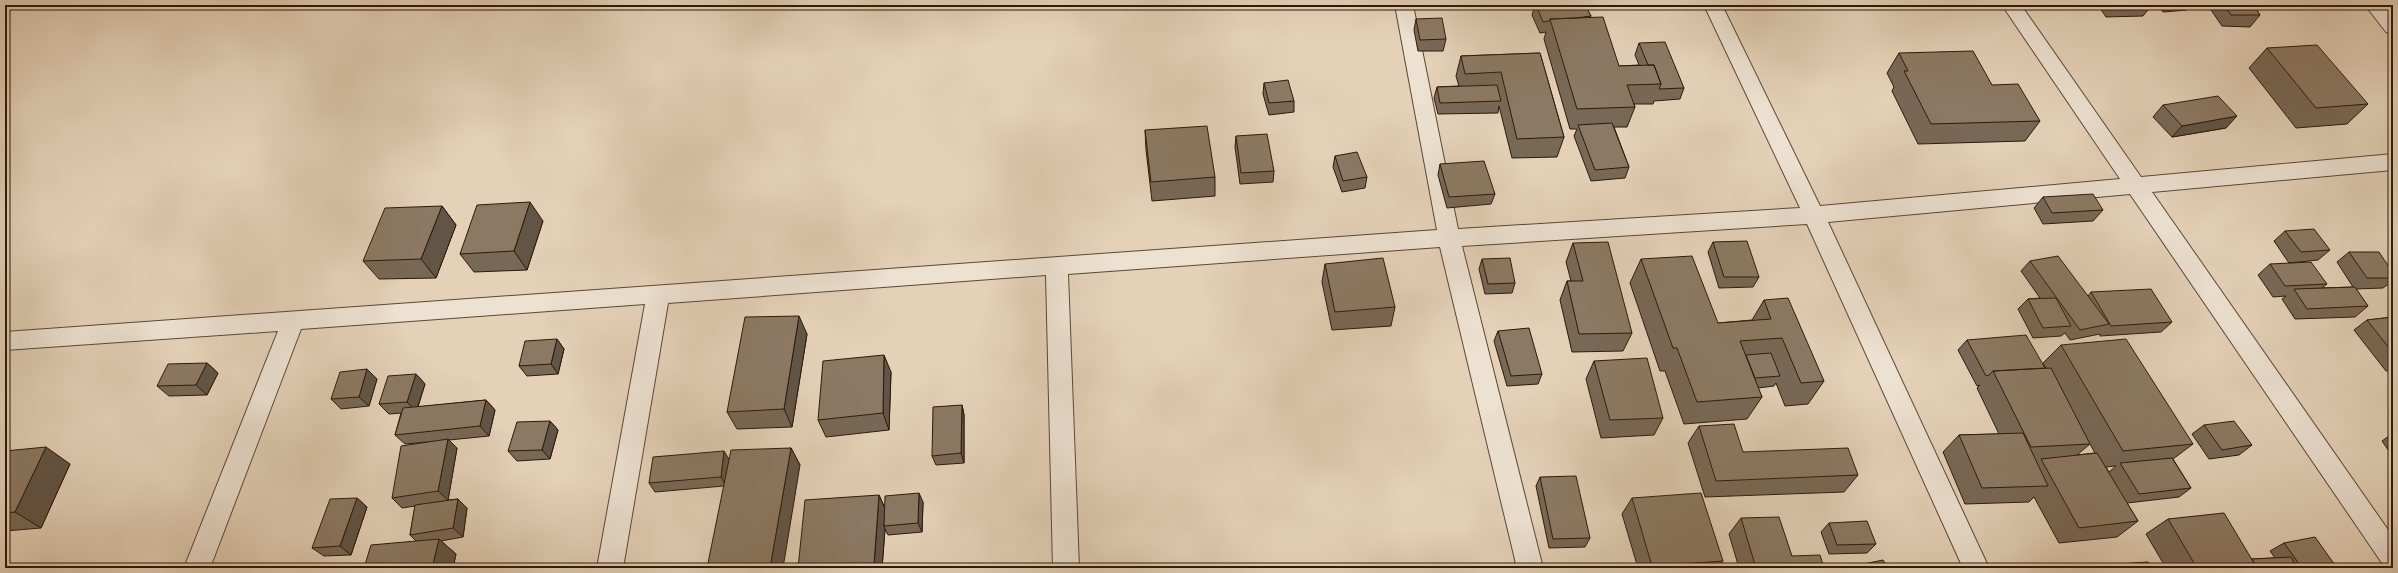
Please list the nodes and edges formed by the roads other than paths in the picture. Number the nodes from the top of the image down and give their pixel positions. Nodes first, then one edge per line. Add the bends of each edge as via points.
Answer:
1 (1404, 5) edge
2 (1713, 5) edge
3 (2010, 5) edge
4 (2374, 5) edge
5 (2393, 27) edge
6 (2393, 162) edge
7 (2137, 187) junction
8 (1814, 215) junction
9 (1449, 238) junction
10 (1058, 267) junction
11 (658, 296) junction
12 (294, 318) junction
13 (5, 341) edge
14 (2393, 558) edge
15 (197, 568) edge
16 (610, 568) edge
17 (1066, 568) edge
18 (1530, 568) edge
19 (1976, 568) edge

1 - 9 street
2 - 8 street
3 - 7 street
4 - 5 street
6 - 7 street
7 - 8 street
7 - 14 street
8 - 9 street
8 - 19 street
9 - 10 street
9 - 18 street
10 - 11 street
10 - 17 street
11 - 12 street
11 - 16 street
12 - 13 street
12 - 15 street

